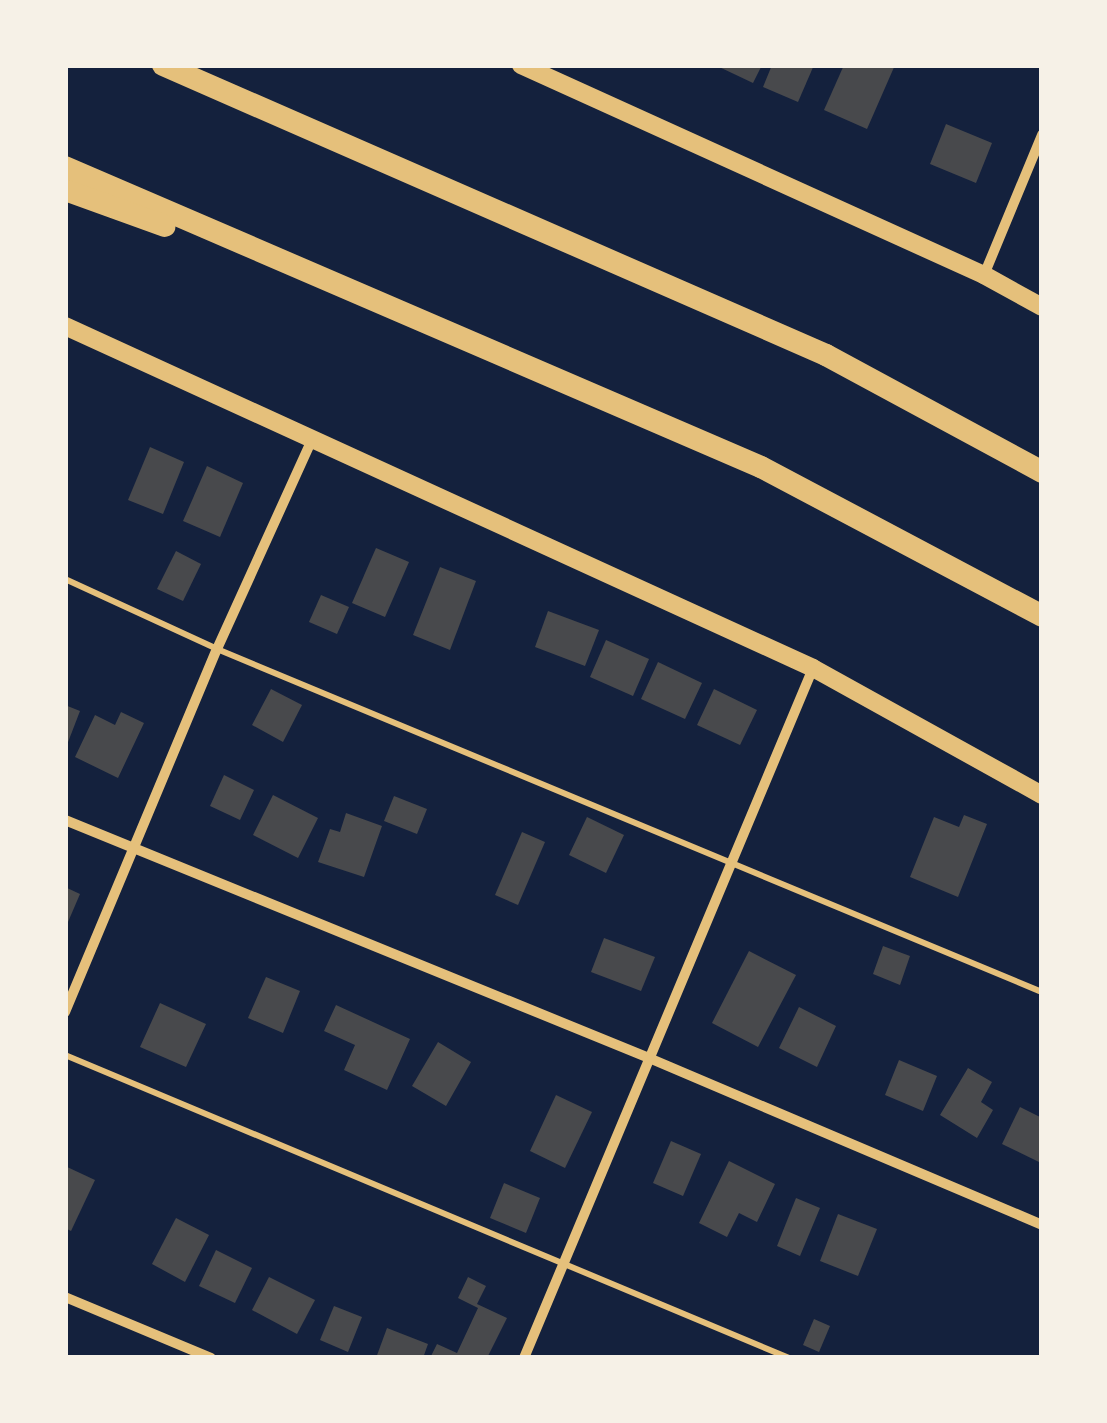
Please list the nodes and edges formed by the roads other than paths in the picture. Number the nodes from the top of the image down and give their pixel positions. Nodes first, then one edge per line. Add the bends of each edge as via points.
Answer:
1 (520, 65) edge
2 (166, 66) edge
3 (1042, 136) edge
4 (65, 167) edge
5 (65, 190) edge
6 (984, 276) junction
7 (348, 291) junction
8 (1042, 307) edge
9 (65, 326) edge
10 (311, 442) junction
11 (1042, 472) edge
12 (65, 579) edge
13 (1042, 616) edge
14 (217, 649) junction
15 (813, 668) junction
16 (1042, 795) edge
17 (65, 820) edge
18 (136, 850) junction
19 (731, 862) junction
20 (1042, 992) edge
21 (65, 1012) edge
22 (65, 1055) edge
23 (649, 1058) junction
24 (1042, 1224) edge
25 (564, 1263) junction
26 (65, 1297) edge
27 (211, 1358) edge
28 (524, 1358) edge
29 (789, 1358) edge

1 - 6 main road
2 - 11 highway via 826,355
3 - 6 street
4 - 7 highway
5 - 7 highway
6 - 8 main road
7 - 13 highway via 761,467
9 - 10 main road
10 - 14 street
10 - 15 main road
12 - 14 lane
14 - 18 street
14 - 19 lane
15 - 16 main road
15 - 19 street
17 - 18 street
18 - 21 street
18 - 23 street
19 - 20 lane
19 - 23 street
22 - 25 lane
23 - 24 street
23 - 25 street
25 - 28 street
25 - 29 lane
26 - 27 street

